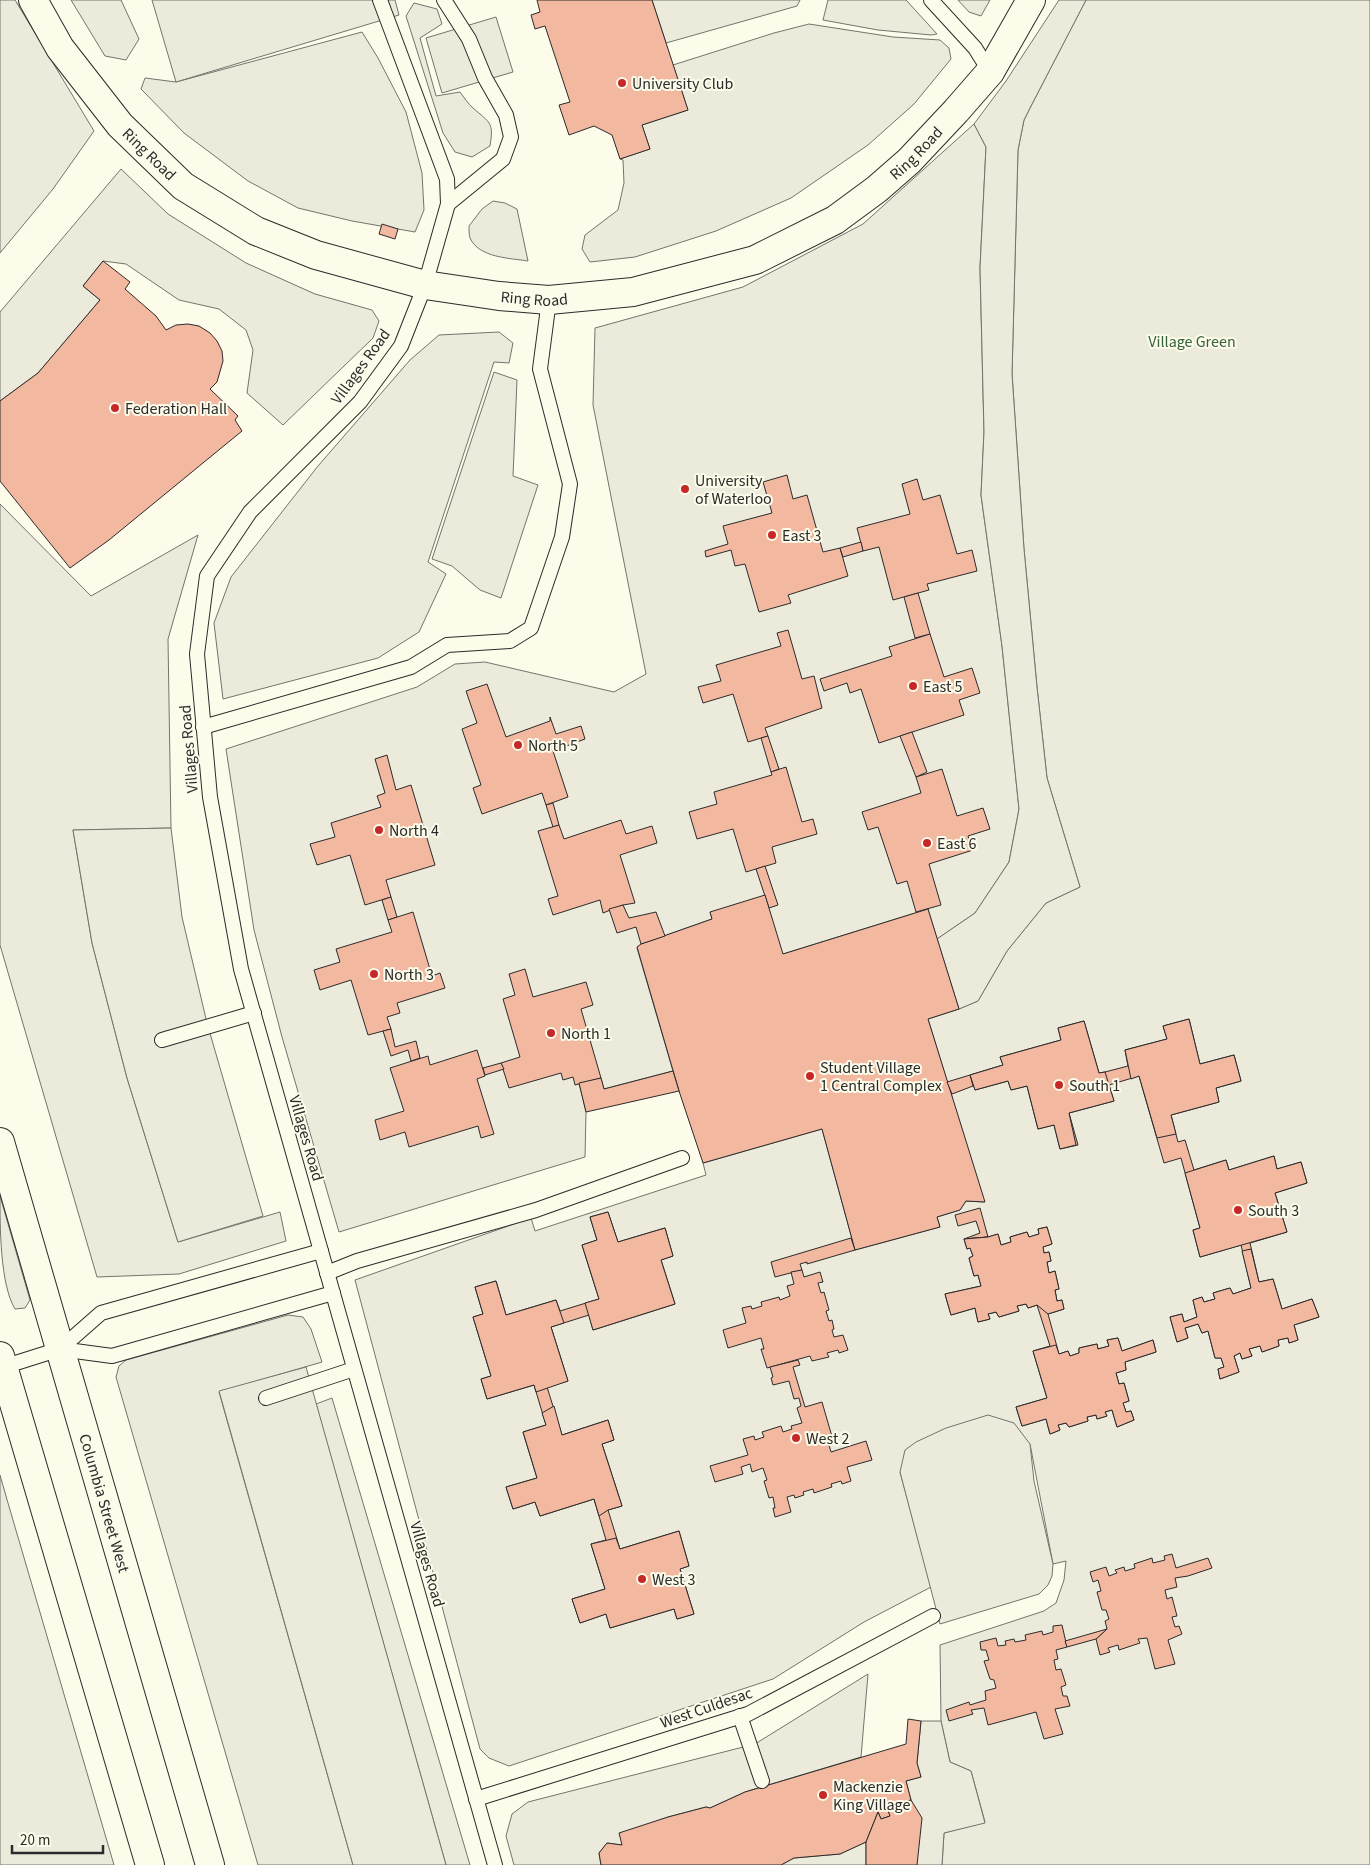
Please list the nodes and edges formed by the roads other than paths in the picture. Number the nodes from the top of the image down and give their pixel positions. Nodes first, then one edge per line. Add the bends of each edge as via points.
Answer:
1 (33, 0) edge
2 (380, 0) edge
3 (444, 0) edge
4 (932, 0) edge
5 (1031, 0) edge
6 (990, 72) junction
7 (448, 204) junction
8 (425, 285) junction
9 (549, 300) junction
10 (202, 727) junction
11 (254, 1014) junction
12 (162, 1040) dead end
13 (0, 1142) edge
14 (682, 1158) dead end
15 (321, 1251) junction
16 (327, 1273) junction
17 (333, 1293) junction
18 (60, 1349) junction
19 (2, 1362) edge
20 (354, 1369) junction
21 (266, 1398) dead end
22 (933, 1616) dead end
23 (740, 1716) junction
24 (762, 1781) dead end
25 (476, 1799) junction
26 (150, 1865) edge
27 (210, 1865) edge
28 (495, 1865) edge

1 - 8 main road, Ring Road via 60,48 120,125 183,186 256,231 316,255
2 - 7 lane, Villages Road via 447,179
3 - 7 lane via 469,39 485,78 506,115 511,137 503,159
4 - 6 lane via 975,48
5 - 6 main road, Ring Road
6 - 9 main road, Ring Road via 910,161 835,220 755,260 633,292
7 - 8 lane, Villages Road
8 - 9 main road, Ring Road
8 - 10 lane, Villages Road via 401,346 360,402 250,512 207,576 197,654
9 - 10 lane via 540,368 570,484 562,537 531,628 510,641 447,645 412,667
10 - 11 lane, Villages Road via 222,875 241,970
11 - 12 lane
11 - 15 lane, Villages Road
13 - 18 main road, Columbia Street West
14 - 16 lane via 536,1210
15 - 16 lane, Villages Road
15 - 18 lane via 101,1313
16 - 17 lane, Villages Road
17 - 18 lane via 112,1356
17 - 20 lane, Villages Road
18 - 19 lane
18 - 27 main road, Columbia Street West
19 - 26 main road
20 - 21 lane
20 - 25 lane, Villages Road
22 - 23 lane, West Culdesac
23 - 24 lane
23 - 25 lane, West Culdesac
25 - 28 lane, Villages Road

